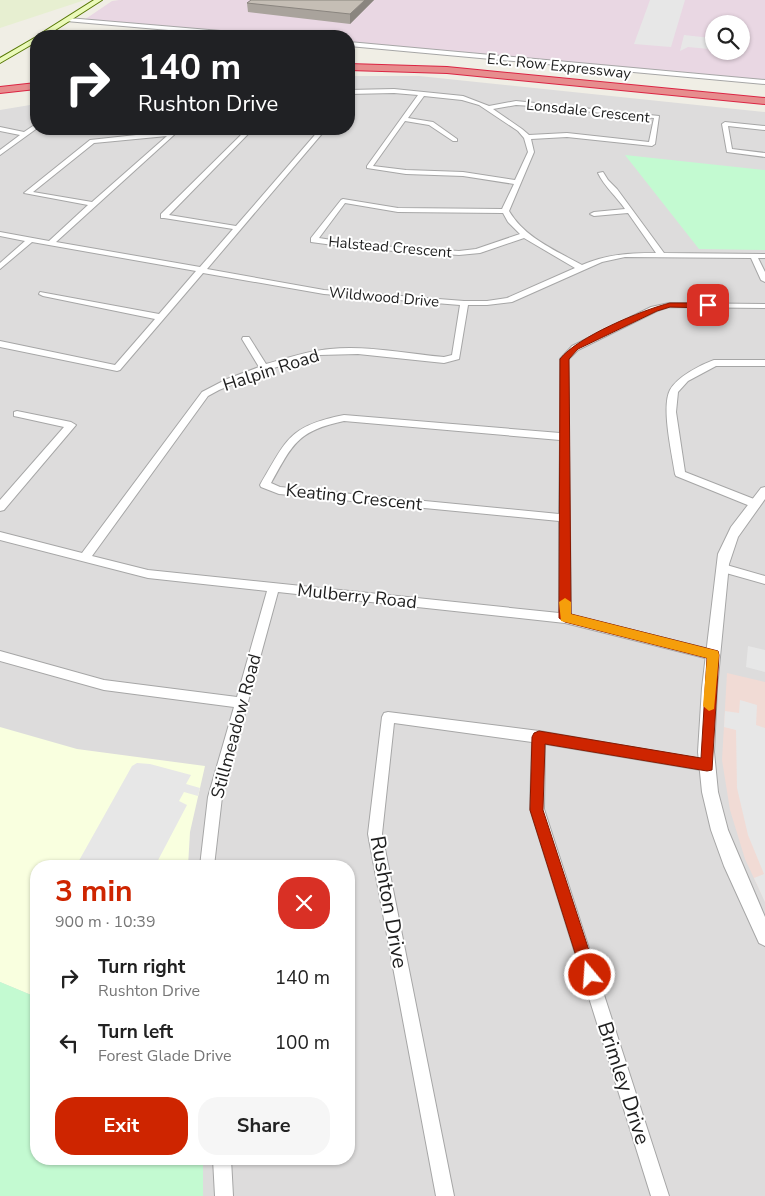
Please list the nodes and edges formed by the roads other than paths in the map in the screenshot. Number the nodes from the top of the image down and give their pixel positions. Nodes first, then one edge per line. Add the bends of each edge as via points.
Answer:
1 (99, 0) edge
2 (68, 20) junction
3 (51, 30) edge
4 (186, 30) edge
5 (30, 43) edge
6 (355, 45) edge
7 (0, 61) edge
8 (355, 61) edge
9 (355, 67) edge
10 (765, 82) edge
11 (30, 87) edge
12 (0, 90) edge
13 (30, 92) edge
14 (355, 92) edge
15 (422, 94) junction
16 (0, 95) edge
17 (765, 95) edge
18 (765, 101) edge
19 (489, 108) junction
20 (404, 119) junction
21 (765, 128) edge
22 (0, 130) edge
23 (30, 131) edge
24 (26, 134) junction
25 (153, 135) edge
26 (171, 135) edge
27 (244, 135) edge
28 (318, 135) edge
29 (527, 137) junction
30 (455, 140) dead end
31 (0, 153) edge
32 (765, 155) edge
33 (601, 173) dead end
34 (516, 182) junction
35 (94, 204) junction
36 (505, 211) junction
37 (630, 211) junction
38 (594, 214) dead end
39 (237, 228) junction
40 (0, 234) edge
41 (525, 236) junction
42 (32, 239) junction
43 (51, 243) junction
44 (661, 254) junction
45 (753, 255) junction
46 (765, 256) edge
47 (0, 267) edge
48 (581, 268) junction
49 (200, 270) junction
50 (765, 280) edge
51 (43, 294) dead end
52 (464, 303) junction
53 (765, 306) edge
54 (160, 316) junction
55 (246, 339) dead end
56 (0, 344) edge
57 (765, 363) edge
58 (265, 369) junction
59 (17, 414) dead end
60 (564, 437) junction
61 (0, 488) edge
62 (12, 491) junction
63 (765, 491) edge
64 (754, 504) junction
65 (0, 507) edge
66 (564, 518) junction
67 (0, 536) edge
68 (85, 557) junction
69 (723, 568) junction
70 (765, 580) edge
71 (274, 588) junction
72 (565, 618) junction
73 (714, 655) junction
74 (0, 656) edge
75 (241, 703) junction
76 (539, 737) junction
77 (707, 766) junction
78 (208, 860) edge
79 (765, 937) edge
80 (222, 1165) edge
81 (224, 1196) edge
82 (445, 1196) edge
83 (660, 1196) edge

1 - 2 main road
2 - 3 main road
2 - 4 street
5 - 7 main road
6 - 10 street
8 - 17 highway, E.C. Row Expressway via 414,62
9 - 18 highway, E.C. Row Expressway via 447,70
11 - 12 highway
13 - 16 highway
14 - 15 street
15 - 19 street via 463,98
15 - 20 street
19 - 29 street
19 - 29 street, Lonsdale Crescent via 516,103 657,117 652,144 567,135
20 - 30 street via 430,123
20 - 34 street via 369,167 463,174
21 - 32 street via 725,124 729,151
22 - 24 street
23 - 24 street
24 - 31 street
25 - 35 street via 92,141 28,193
26 - 35 street
27 - 39 street via 164,216
28 - 39 street
29 - 34 street via 531,152
33 - 37 street
34 - 36 street
35 - 43 street
36 - 41 street via 510,222
36 - 41 street, Halstead Crescent via 398,210 343,201 314,240 364,247 460,253
37 - 38 street
37 - 44 street
39 - 49 street
40 - 42 street, Wildwood Drive
41 - 48 street
42 - 43 street, Wildwood Drive
42 - 47 street
43 - 49 street, Wildwood Drive
44 - 45 street, Wildwood Drive
44 - 48 street, Wildwood Drive via 625,255
45 - 46 street, Wildwood Drive
45 - 50 street
48 - 52 street, Wildwood Drive via 509,300
49 - 52 street, Wildwood Drive via 324,292
49 - 54 street
51 - 54 street
52 - 58 street, Halpin Road via 456,357 444,360 331,351
53 - 60 street via 670,305 654,309 575,348 564,359
54 - 56 street via 116,368
55 - 58 street
57 - 64 street via 714,363 685,379 674,391 671,412 680,474
58 - 68 street, Halpin Road via 220,384 205,394
59 - 62 street via 71,425
60 - 66 street
60 - 66 street, Keating Crescent via 337,420 306,428 293,438 265,485 279,490
61 - 62 street
62 - 65 street
63 - 64 street
64 - 69 street via 732,537
66 - 72 street
67 - 68 street, Mulberry Road
68 - 71 street, Mulberry Road via 148,574
69 - 70 street
69 - 73 street
71 - 72 street, Mulberry Road
71 - 75 street, Stillmeadow Road
72 - 73 street, Mulberry Road
73 - 77 street
74 - 75 street via 104,684
75 - 78 street, Stillmeadow Road via 215,797
76 - 77 street, Rushton Drive
76 - 82 street, Rushton Drive via 388,717 375,834
76 - 83 street, Brimley Drive via 536,810
77 - 79 street via 710,791 728,855
80 - 81 street

